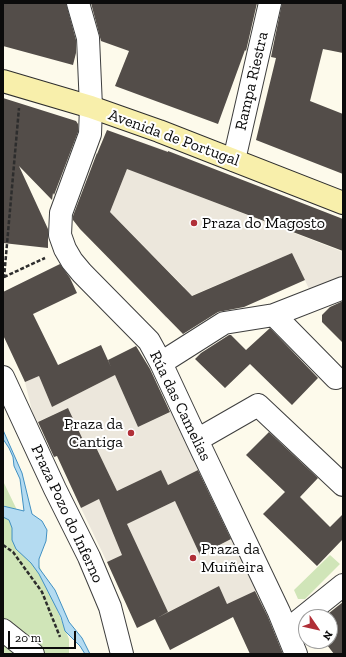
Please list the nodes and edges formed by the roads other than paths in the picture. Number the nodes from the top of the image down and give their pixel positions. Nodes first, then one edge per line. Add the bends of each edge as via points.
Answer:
1 (78, 3) edge
2 (270, 3) edge
3 (12, 83) edge
4 (91, 108) junction
5 (234, 160) junction
6 (343, 203) edge
7 (343, 288) edge
8 (274, 315) junction
9 (161, 362) junction
10 (3, 377) edge
11 (336, 378) dead end
12 (197, 440) junction
13 (343, 486) edge
14 (343, 585) edge
15 (3, 630) edge
16 (287, 630) junction
17 (33, 654) edge
18 (122, 654) edge
19 (296, 654) edge

1 - 4 street, Rúa das Camelias via 88,38
2 - 5 street, Rampa Riestra
3 - 4 street, Avenida de Portugal
4 - 5 street, Avenida de Portugal
4 - 9 street, Rúa das Camelias via 90,134 61,213 60,235 72,261 148,341
5 - 6 street, Avenida de Portugal
7 - 8 street
8 - 9 street via 224,323
8 - 11 street
9 - 12 street, Rúa das Camelias
10 - 18 street, Praza Pozo do Inferno via 89,557 110,607
12 - 13 street via 258,405
12 - 16 street, Rúa das Camelias
14 - 16 street
15 - 17 street
16 - 19 street, Rúa das Camelias

